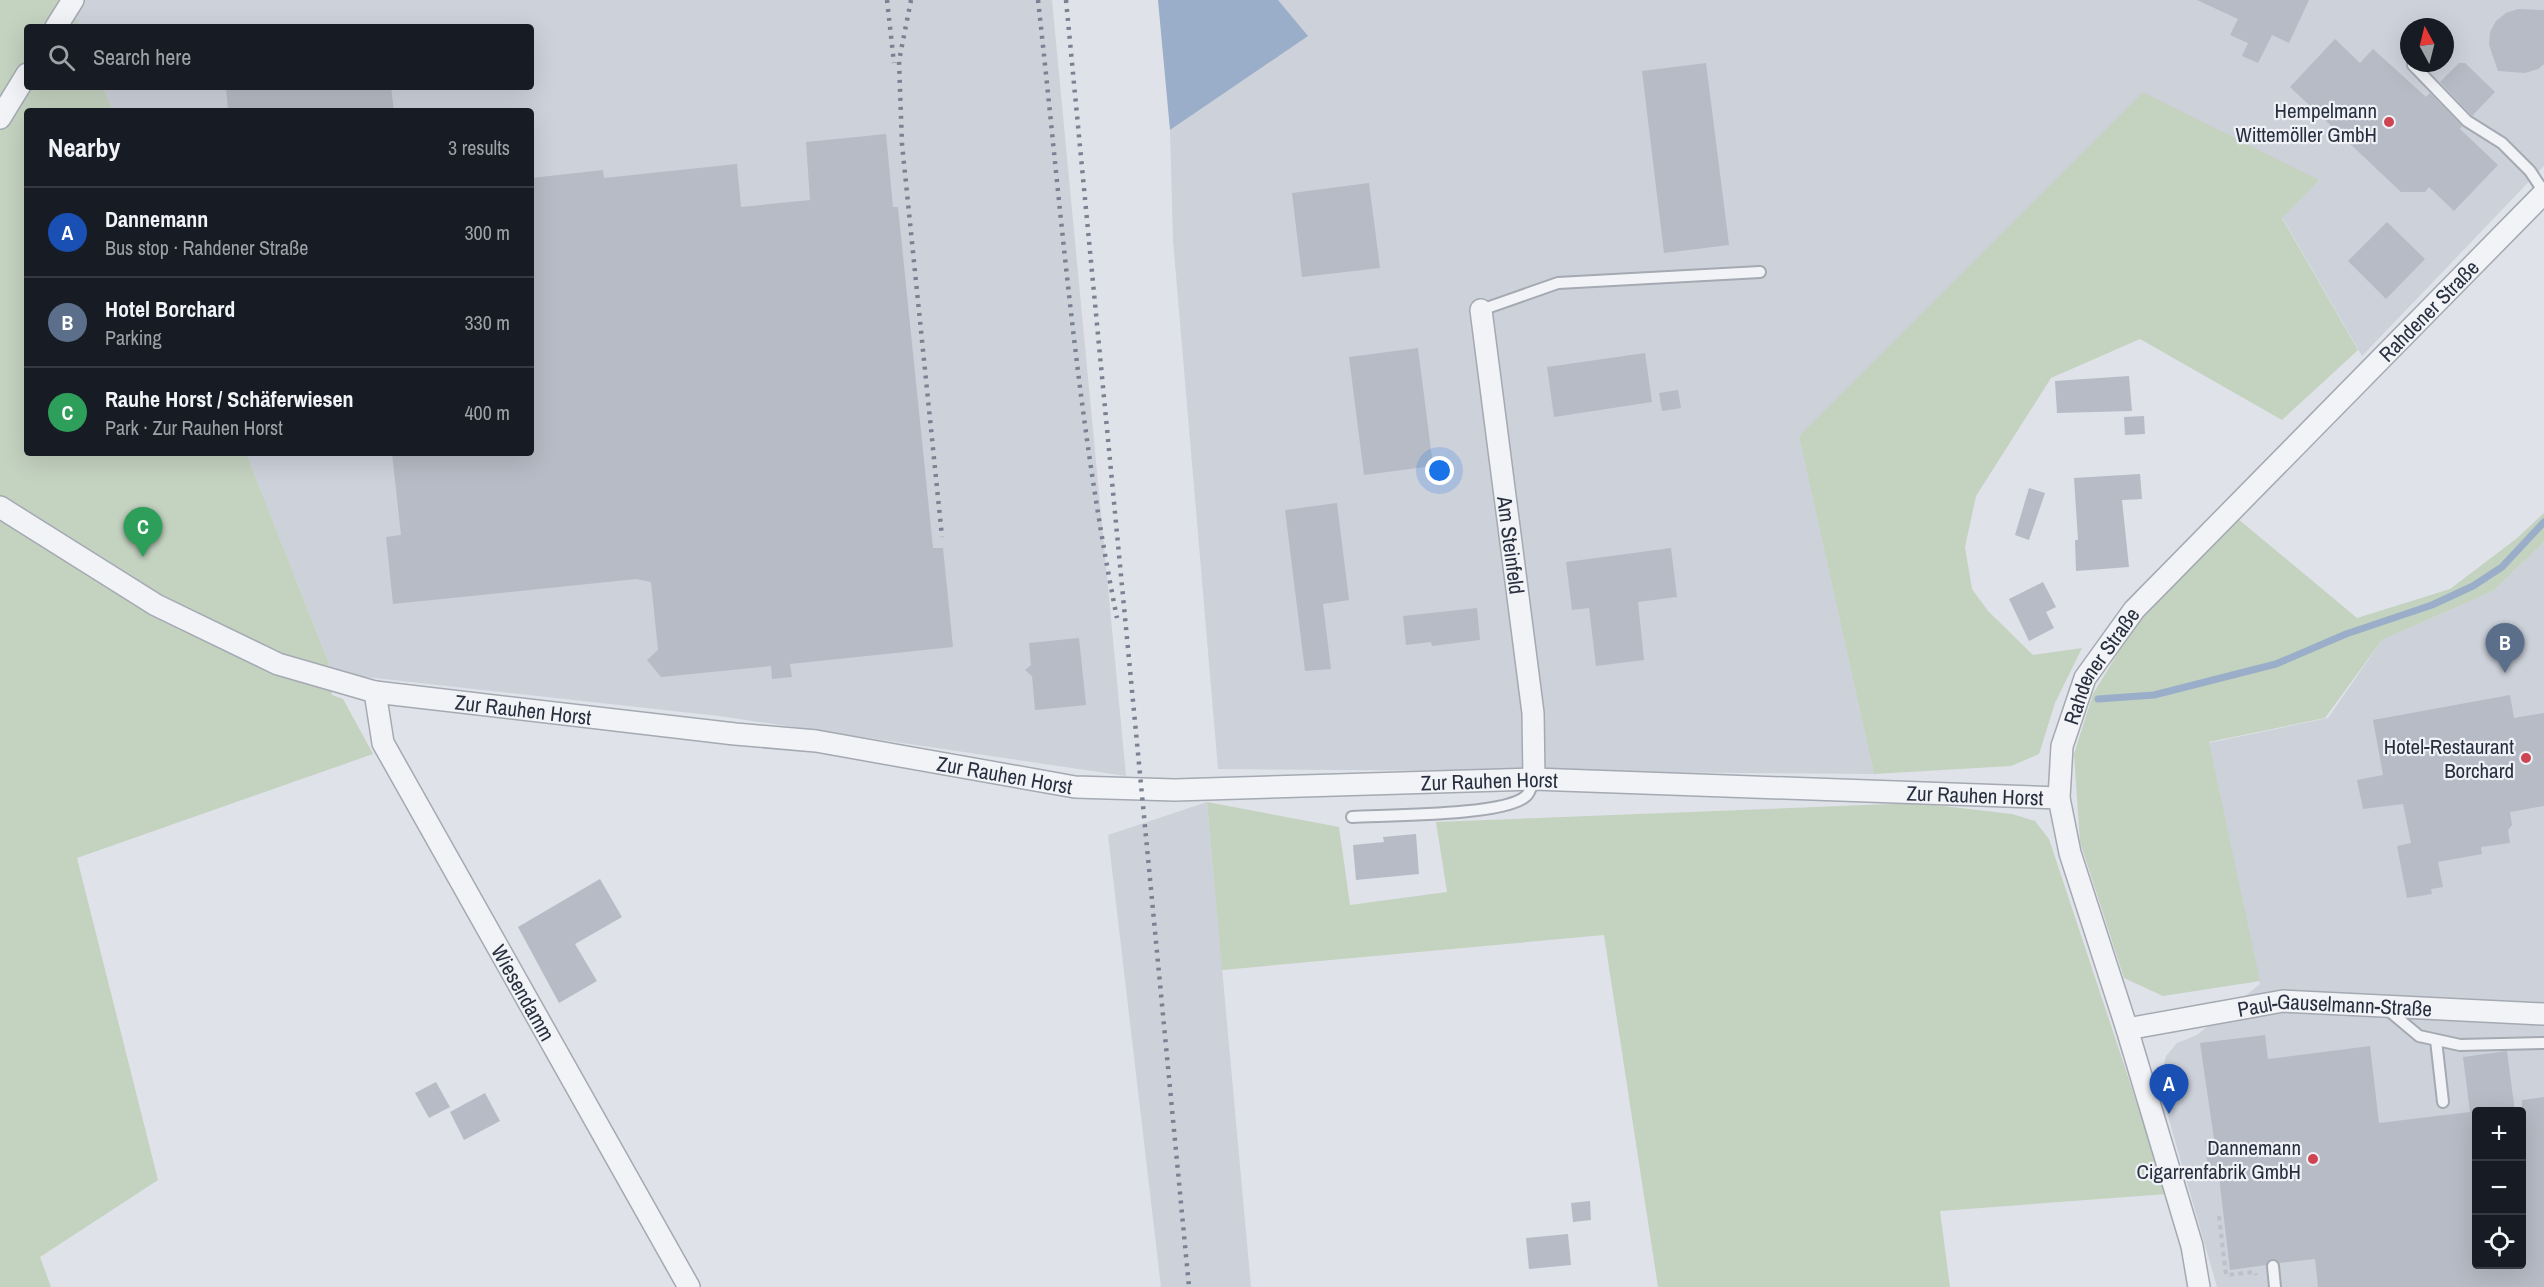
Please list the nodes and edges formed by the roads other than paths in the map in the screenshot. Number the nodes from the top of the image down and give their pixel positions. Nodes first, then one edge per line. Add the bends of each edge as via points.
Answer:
1 (73, 0) edge
2 (58, 24) edge
3 (2420, 72) edge
4 (24, 79) edge
5 (0, 118) edge
6 (2544, 193) edge
7 (1760, 272) dead end
8 (1481, 310) joint
9 (0, 507) edge
10 (375, 692) junction
11 (1534, 779) junction
12 (2059, 798) junction
13 (1352, 817) dead end
14 (2383, 1006) junction
15 (2544, 1014) edge
16 (2127, 1029) junction
17 (2436, 1040) junction
18 (2544, 1043) edge
19 (2443, 1102) dead end
20 (2273, 1266) dead end
21 (689, 1287) edge
22 (2199, 1287) edge
23 (2275, 1287) edge

1 - 2 street
3 - 6 lane via 2467,121 2502,142 2530,171
4 - 5 street
6 - 12 street, Rahdener Straße via 2134,610 2085,678 2062,746
7 - 8 lane via 1558,283
8 - 11 street, Am Steinfeld via 1533,713
9 - 10 street, Zur Rauhen Horst via 156,605 278,664
10 - 11 street, Zur Rauhen Horst via 816,741 1075,787 1175,790
10 - 21 street, Wiesendamm via 383,743
11 - 12 street, Zur Rauhen Horst
11 - 13 lane via 1527,796 1508,805
12 - 16 street, Rahdener Straße via 2070,853
14 - 15 street, Paul-Gauselmann-Straße
14 - 16 street, Paul-Gauselmann-Straße via 2283,1000
14 - 17 lane via 2419,1036
16 - 22 street, Rahdener Straße via 2192,1246
17 - 18 lane via 2460,1045
17 - 19 lane
20 - 23 lane

